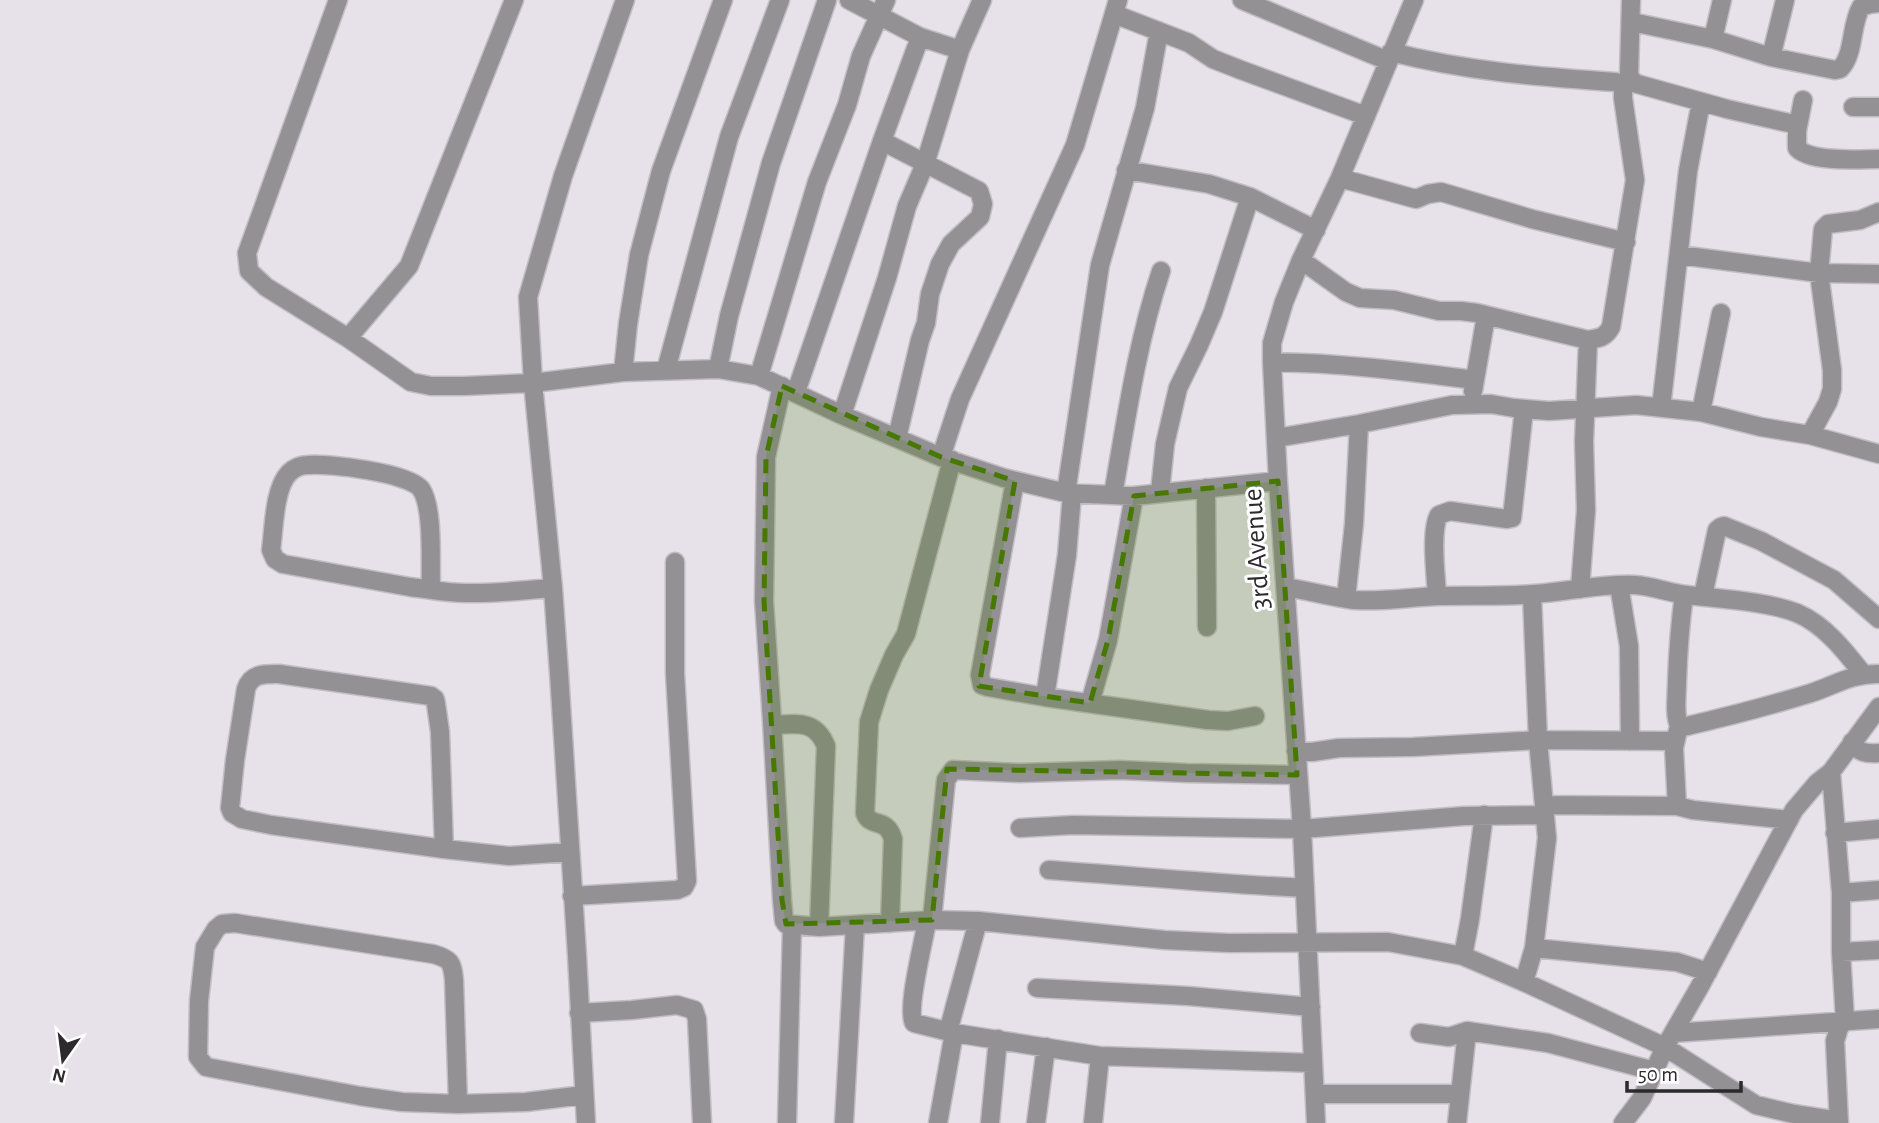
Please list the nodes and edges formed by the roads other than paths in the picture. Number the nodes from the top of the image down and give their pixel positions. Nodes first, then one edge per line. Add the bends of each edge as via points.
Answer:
1 (338, 0) edge
2 (514, 0) edge
3 (625, 0) edge
4 (723, 0) edge
5 (780, 0) edge
6 (827, 0) edge
7 (849, 0) edge
8 (982, 0) edge
9 (1242, 0) edge
10 (1414, 0) edge
11 (1631, 0) edge
12 (1723, 0) edge
13 (1785, 0) edge
14 (1879, 3) edge
15 (1116, 7) edge
16 (882, 8) edge
17 (1632, 22) junction
18 (1159, 31) junction
19 (920, 37) junction
20 (1713, 38) junction
21 (960, 50) junction
22 (1390, 57) junction
23 (1771, 57) junction
24 (1627, 82) junction
25 (1803, 100) dead end
26 (1701, 102) junction
27 (1853, 107) dead end
28 (1879, 107) edge
29 (1366, 116) junction
30 (1798, 125) junction
31 (882, 141) junction
32 (1879, 159) edge
33 (925, 164) junction
34 (1126, 170) junction
35 (1340, 178) junction
36 (1250, 197) junction
37 (1879, 212) edge
38 (1316, 230) junction
39 (1626, 242) junction
40 (1679, 255) junction
41 (1301, 260) junction
42 (1161, 271) dead end
43 (1819, 273) junction
44 (1879, 274) edge
45 (1721, 313) dead end
46 (1486, 316) junction
47 (348, 338) junction
48 (1588, 340) junction
49 (1272, 362) junction
50 (719, 369) junction
51 (666, 370) junction
52 (624, 372) junction
53 (759, 376) junction
54 (1474, 380) junction
55 (533, 383) junction
56 (789, 389) junction
57 (1470, 405) junction
58 (1586, 408) junction
59 (1661, 408) junction
60 (1524, 409) junction
61 (1701, 412) junction
62 (842, 415) junction
63 (1359, 424) junction
64 (1810, 436) junction
65 (897, 438) junction
66 (1276, 438) junction
67 (1879, 454) edge
68 (946, 459) junction
69 (1015, 481) junction
70 (1278, 481) junction
71 (1206, 488) junction
72 (1160, 492) junction
73 (1069, 494) junction
74 (1113, 495) junction
75 (1134, 496) junction
76 (675, 562) dead end
77 (1619, 585) junction
78 (553, 587) junction
79 (1286, 587) junction
80 (431, 589) junction
81 (1580, 589) junction
82 (1532, 595) junction
83 (1684, 595) junction
84 (1437, 596) junction
85 (1703, 596) junction
86 (1346, 598) junction
87 (1879, 620) edge
88 (1207, 627) dead end
89 (1871, 674) edge
90 (1045, 697) junction
91 (1090, 703) junction
92 (1879, 707) edge
93 (1255, 716) dead end
94 (772, 725) junction
95 (1677, 734) junction
96 (1538, 740) junction
97 (1630, 741) junction
98 (1852, 743) junction
99 (1296, 751) junction
100 (1879, 753) edge
101 (1831, 772) junction
102 (1297, 775) junction
103 (1677, 806) junction
104 (1545, 810) junction
105 (1484, 815) junction
106 (1789, 820) junction
107 (1020, 828) dead end
108 (1301, 829) junction
109 (1879, 829) edge
110 (1835, 833) junction
111 (444, 849) junction
112 (570, 852) junction
113 (1049, 870) dead end
114 (1305, 888) junction
115 (1879, 890) edge
116 (1841, 892) junction
117 (572, 896) junction
118 (929, 920) junction
119 (978, 921) junction
120 (890, 923) junction
121 (855, 925) junction
122 (792, 926) junction
123 (819, 927) junction
124 (1308, 943) junction
125 (1534, 948) junction
126 (1879, 950) edge
127 (1841, 951) junction
128 (1463, 956) junction
129 (1707, 972) junction
130 (1524, 982) junction
131 (1037, 988) dead end
132 (1311, 1007) junction
133 (579, 1013) junction
134 (1879, 1019) edge
135 (1845, 1021) junction
136 (1467, 1031) junction
137 (951, 1032) junction
138 (1420, 1033) dead end
139 (998, 1039) junction
140 (1669, 1040) junction
141 (1045, 1047) junction
142 (1100, 1056) junction
143 (1313, 1063) junction
144 (1654, 1071) junction
145 (1315, 1094) junction
146 (1460, 1094) junction
147 (584, 1095) junction
148 (458, 1104) junction
149 (1839, 1122) edge
150 (586, 1123) edge
151 (702, 1123) edge
152 (787, 1123) edge
153 (844, 1123) edge
154 (939, 1123) edge
155 (990, 1123) edge
156 (1036, 1123) edge
157 (1093, 1123) edge
158 (1316, 1123) edge
159 (1457, 1123) edge
160 (1622, 1123) edge

1 - 47 street via 247,259 250,271 266,287
2 - 47 street via 409,266
3 - 55 street via 563,176 528,297
4 - 52 street via 661,171 639,255
5 - 51 street via 729,137
6 - 50 street via 771,163
7 - 16 street
8 - 21 street
9 - 22 street
10 - 22 street, 3rd Avenue
11 - 17 street
12 - 20 street
13 - 23 street
14 - 23 street via 1861,7 1840,69
15 - 18 street
15 - 68 street via 1075,145 960,399
16 - 19 street
16 - 53 street via 817,182
17 - 20 street
17 - 24 street
18 - 29 street via 1222,63
18 - 34 street via 1145,108
19 - 21 street
19 - 31 street
20 - 23 street
21 - 33 street
22 - 24 street via 1479,70
22 - 29 street, 3rd Avenue
24 - 26 street
24 - 39 street via 1624,109 1635,180
25 - 30 street
26 - 30 street
26 - 40 street
27 - 28 street
29 - 35 street, 3rd Avenue
30 - 32 street via 1797,148 1802,153
31 - 33 street
31 - 56 street
33 - 62 street via 907,206
33 - 65 street via 979,191 983,204 980,217 951,244 940,264
34 - 36 street via 1209,184
34 - 73 street via 1100,265
35 - 38 street, 3rd Avenue
35 - 39 street via 1416,199 1441,192
36 - 38 street
36 - 72 street via 1213,312 1178,388
37 - 43 street via 1823,229
38 - 41 street, 3rd Avenue
39 - 48 street via 1611,327 1607,335
40 - 43 street
40 - 59 street
41 - 46 street via 1360,298
41 - 49 street, 3rd Avenue via 1272,342
42 - 74 street via 1148,308
43 - 44 street
43 - 64 street via 1832,389
45 - 61 street
46 - 48 street
46 - 54 street
47 - 55 street via 411,382 431,386
48 - 58 street
49 - 54 street
49 - 66 street, 3rd Avenue
50 - 51 street
50 - 53 street
51 - 52 street
52 - 55 street
53 - 56 street
54 - 57 street
55 - 78 street
56 - 62 street
56 - 94 street via 766,457 764,601
57 - 60 street
57 - 63 street
58 - 59 street
58 - 60 street
58 - 81 street
59 - 61 street
60 - 84 street via 1512,518 1450,511 1439,515 1434,545
61 - 64 street
62 - 65 street
63 - 66 street
63 - 86 street
64 - 67 street
65 - 68 street
66 - 70 street, 3rd Avenue
68 - 69 street
68 - 120 street via 906,634 869,722 864,813 870,821 884,824 893,839
69 - 73 street
69 - 90 street via 981,683
70 - 71 street
70 - 79 street, 3rd Avenue
71 - 72 street
71 - 88 street
72 - 75 street
73 - 74 street
73 - 90 street via 1067,555
74 - 75 street
75 - 91 street via 1108,640
76 - 117 street via 674,673 687,881 677,890
77 - 81 street
77 - 83 street
77 - 97 street via 1629,646
78 - 80 street via 463,593
78 - 112 street
79 - 86 street
79 - 99 street, 3rd Avenue
80 - 80 street via 301,568 275,559 271,550 281,483 296,468 308,465 397,475 418,485 429,517
81 - 82 street
82 - 84 street
82 - 96 street
83 - 85 street
83 - 95 street
84 - 86 street via 1387,601
85 - 87 street via 1717,530 1724,526 1834,580
85 - 89 street via 1798,614 1824,630
89 - 95 street via 1683,727
90 - 91 street
91 - 93 street via 1208,720
92 - 98 street
94 - 122 street via 784,921
94 - 123 street via 809,725 826,746
95 - 97 street
95 - 103 street
96 - 97 street
96 - 99 street
96 - 104 street
98 - 100 street via 1856,750
98 - 101 street
99 - 102 street, 3rd Avenue
101 - 106 street via 1816,783
101 - 110 street
102 - 108 street, 3rd Avenue
102 - 118 street via 953,770 946,780
103 - 104 street
103 - 106 street
104 - 105 street
104 - 125 street via 1547,838
105 - 108 street
105 - 128 street
106 - 129 street
107 - 108 street
108 - 114 street, 3rd Avenue
109 - 110 street
110 - 116 street
111 - 111 street via 271,825 232,813 235,760 250,680 279,674 435,699
111 - 112 street via 509,856
112 - 117 street
113 - 114 street
114 - 124 street, 3rd Avenue
115 - 116 street
116 - 127 street
117 - 133 street
118 - 119 street
118 - 120 street
118 - 137 street via 911,1020
119 - 124 street via 1164,940
119 - 137 street
120 - 121 street
121 - 123 street
121 - 153 street
122 - 123 street
122 - 152 street
124 - 128 street via 1388,942
124 - 132 street, 3rd Avenue
125 - 129 street via 1677,962
125 - 130 street
126 - 127 street
127 - 135 street
128 - 130 street
129 - 140 street
130 - 140 street
131 - 132 street
132 - 143 street, 3rd Avenue
133 - 147 street
133 - 151 street via 677,1005 694,1010
134 - 135 street
135 - 140 street
135 - 149 street via 1835,1041
136 - 138 street via 1449,1037
136 - 144 street via 1548,1043
136 - 146 street
137 - 139 street
137 - 154 street
139 - 141 street
139 - 155 street
140 - 144 street
140 - 149 street via 1756,1105
141 - 142 street
141 - 156 street
142 - 143 street
142 - 157 street
143 - 145 street, 3rd Avenue
144 - 160 street via 1642,1098
145 - 146 street
145 - 158 street, 3rd Avenue
146 - 159 street
147 - 148 street
147 - 150 street
148 - 148 street via 402,1102 206,1068 198,1057 199,1001 205,947 216,929 235,923 447,959 454,980

